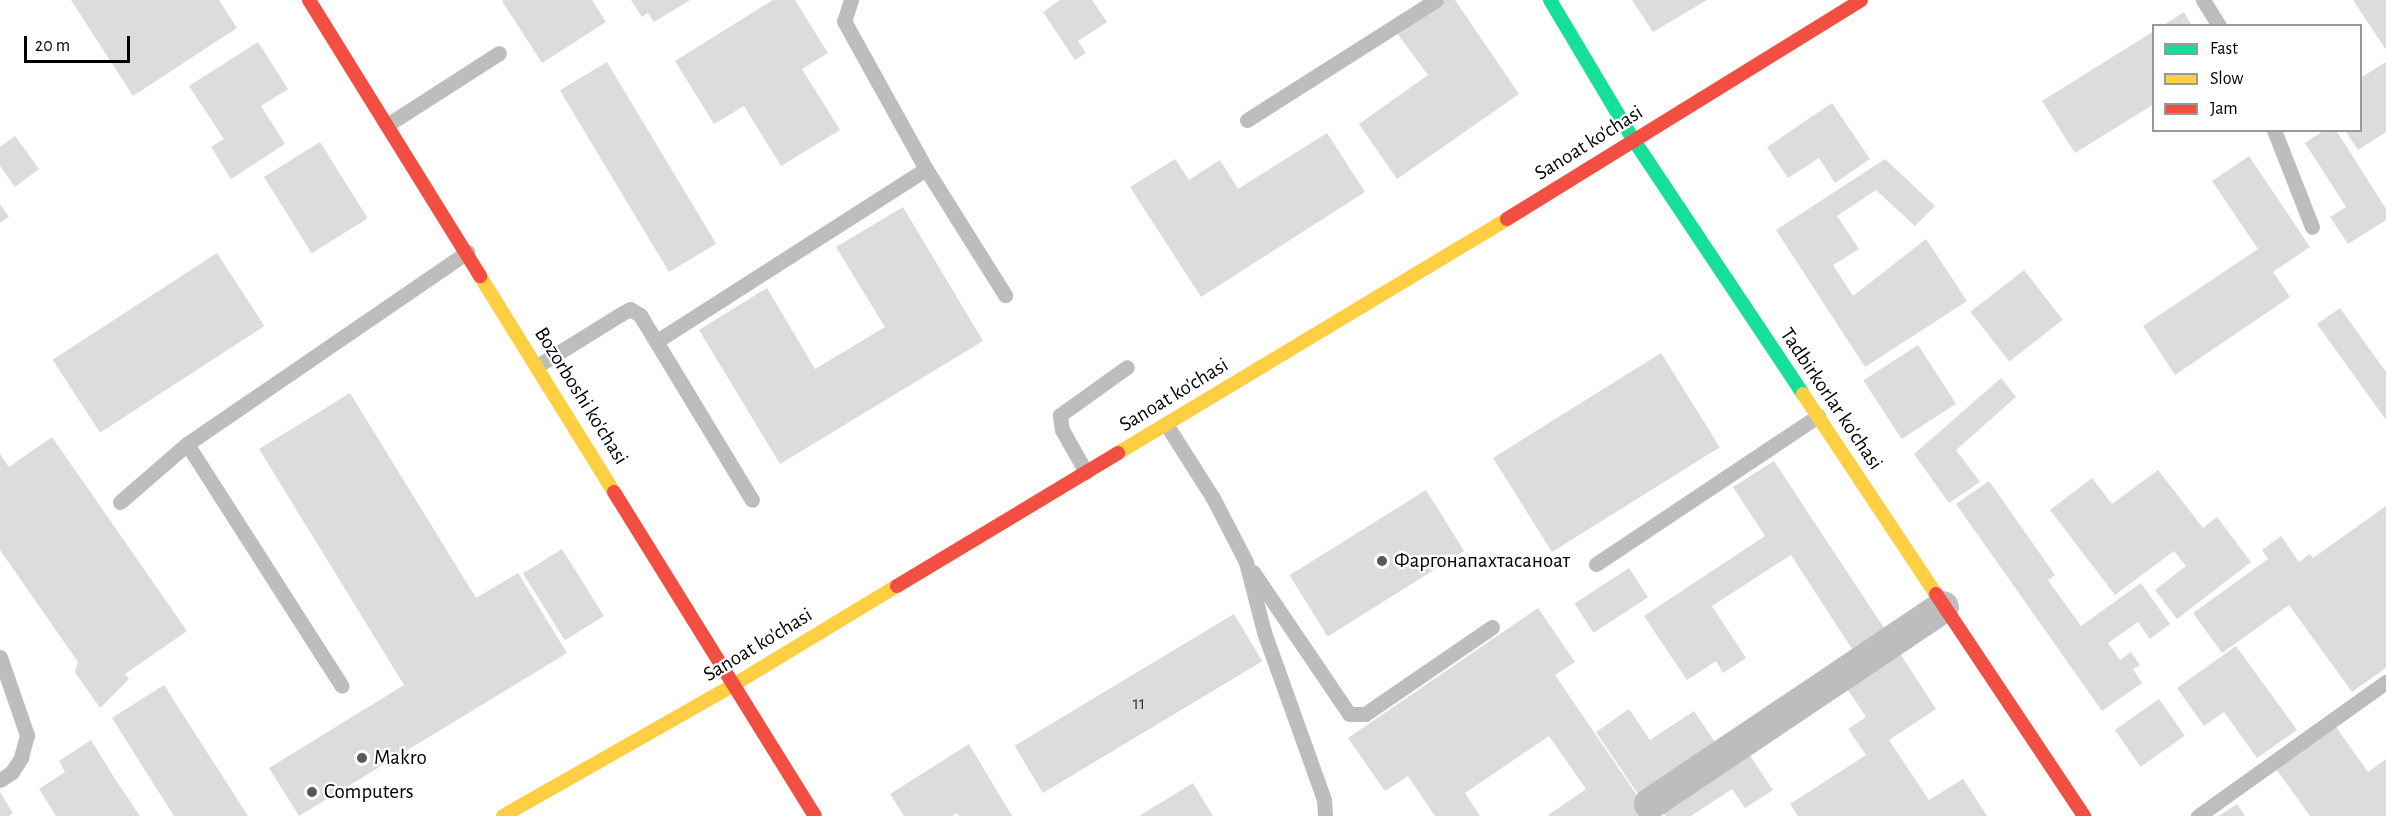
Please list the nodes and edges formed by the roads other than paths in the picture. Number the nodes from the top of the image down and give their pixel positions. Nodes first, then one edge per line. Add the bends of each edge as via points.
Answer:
1 (309, 0) edge
2 (851, 0) edge
3 (1436, 0) edge
4 (1550, 0) edge
5 (1861, 0) edge
6 (2203, 0) edge
7 (2218, 24) edge
8 (499, 53) dead end
9 (1247, 120) dead end
10 (387, 125) junction
11 (2275, 132) edge
12 (1634, 139) junction
13 (926, 169) junction
14 (2312, 227) dead end
15 (467, 252) junction
16 (1005, 295) dead end
17 (657, 341) junction
18 (537, 366) junction
19 (1127, 367) dead end
20 (1818, 416) junction
21 (1166, 424) junction
22 (187, 444) junction
23 (1086, 472) junction
24 (752, 500) dead end
25 (120, 502) dead end
26 (1246, 562) junction
27 (1596, 564) dead end
28 (1943, 607) junction
29 (1492, 627) dead end
30 (0, 657) edge
31 (2386, 682) edge
32 (735, 684) junction
33 (342, 686) dead end
34 (0, 780) edge
35 (1650, 804) dead end
36 (503, 816) edge
37 (815, 816) edge
38 (1325, 816) edge
39 (2084, 816) edge
40 (2198, 816) edge

1 - 10 main road, Bozorboshi ko'chasi
2 - 13 lane via 844,21
3 - 9 lane
4 - 12 main road, Tadbirkorlar ko'chasi
5 - 12 main road, Sanoat ko'chasi
6 - 7 lane
8 - 10 lane
10 - 15 main road, Bozorboshi ko'chasi
11 - 14 lane
12 - 20 main road, Tadbirkorlar ko'chasi
12 - 21 main road, Sanoat ko'chasi
13 - 16 lane
13 - 17 lane
15 - 18 main road, Bozorboshi ko'chasi
15 - 22 lane
17 - 18 lane via 640,315 630,309
17 - 24 lane
18 - 32 main road, Bozorboshi ko'chasi
19 - 23 lane via 1060,415 1062,430
20 - 27 lane
20 - 28 main road, Tadbirkorlar ko'chasi
21 - 23 main road, Sanoat ko'chasi
21 - 26 lane via 1213,498
22 - 25 lane
22 - 33 lane
23 - 32 main road, Sanoat ko'chasi
26 - 29 lane via 1349,714 1365,714
26 - 38 lane via 1264,632 1324,800
28 - 35 street
28 - 39 main road, Tadbirkorlar ko'chasi
30 - 34 lane via 27,735 21,758 12,772
31 - 40 lane
32 - 36 main road, Sanoat ko'chasi
32 - 37 main road, Bozorboshi ko'chasi

